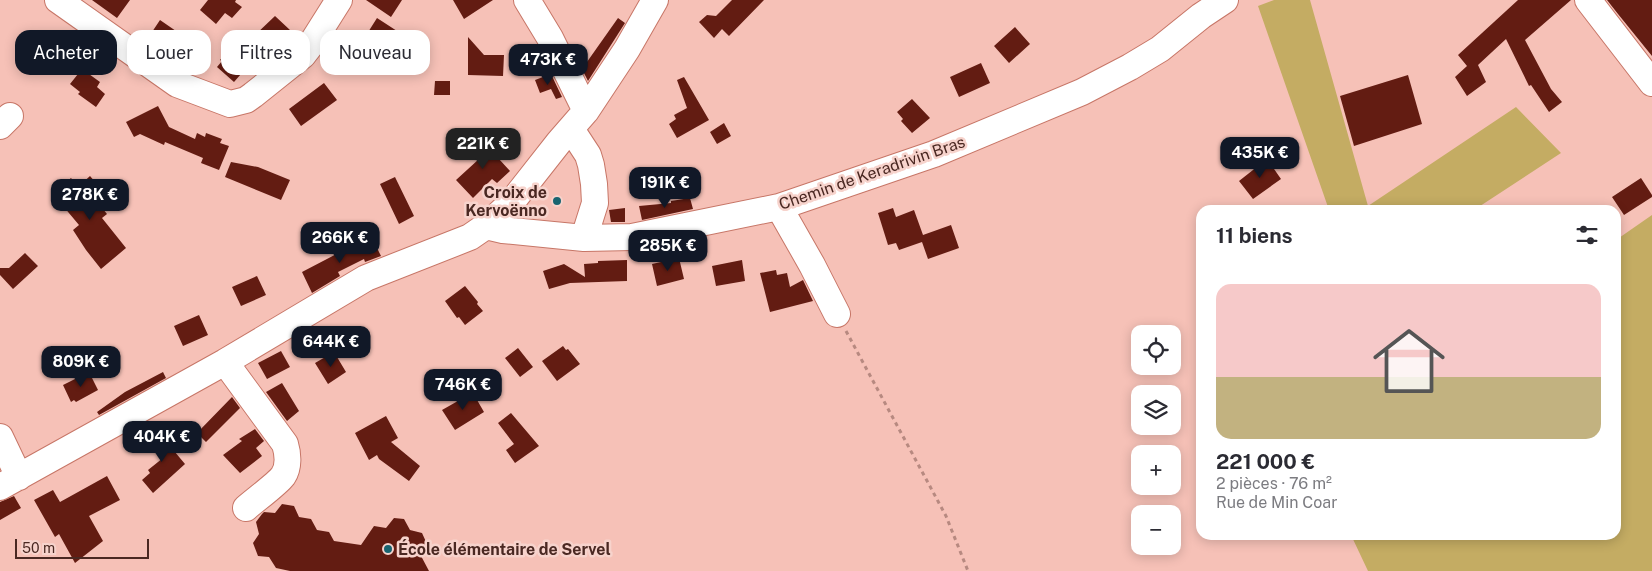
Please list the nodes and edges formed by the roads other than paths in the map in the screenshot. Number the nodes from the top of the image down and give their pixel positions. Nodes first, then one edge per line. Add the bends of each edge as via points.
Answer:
1 (58, 0) edge
2 (339, 0) edge
3 (527, 0) edge
4 (656, 0) edge
5 (1225, 0) edge
6 (1588, 0) edge
7 (1652, 83) edge
8 (579, 120) junction
9 (779, 207) junction
10 (486, 226) junction
11 (584, 238) junction
12 (838, 314) road end
13 (225, 362) junction
14 (0, 438) edge
15 (10, 482) edge
16 (246, 508) dead end

1 - 2 street via 177,84 230,104 253,95 303,55
3 - 8 street via 550,38
4 - 8 street
5 - 9 street, Chemin de Keradrivin Bras via 1160,49 1082,92 934,154
6 - 7 street
8 - 10 street via 511,203
8 - 11 street via 591,165 595,203
9 - 11 street, Chemin de Keradrivin Bras via 632,238
9 - 12 street
10 - 11 street, Chemin de Keradrivin Bras
10 - 13 street via 462,240 366,278
13 - 15 street
13 - 16 street via 285,444 287,452 283,476
14 - 15 street

